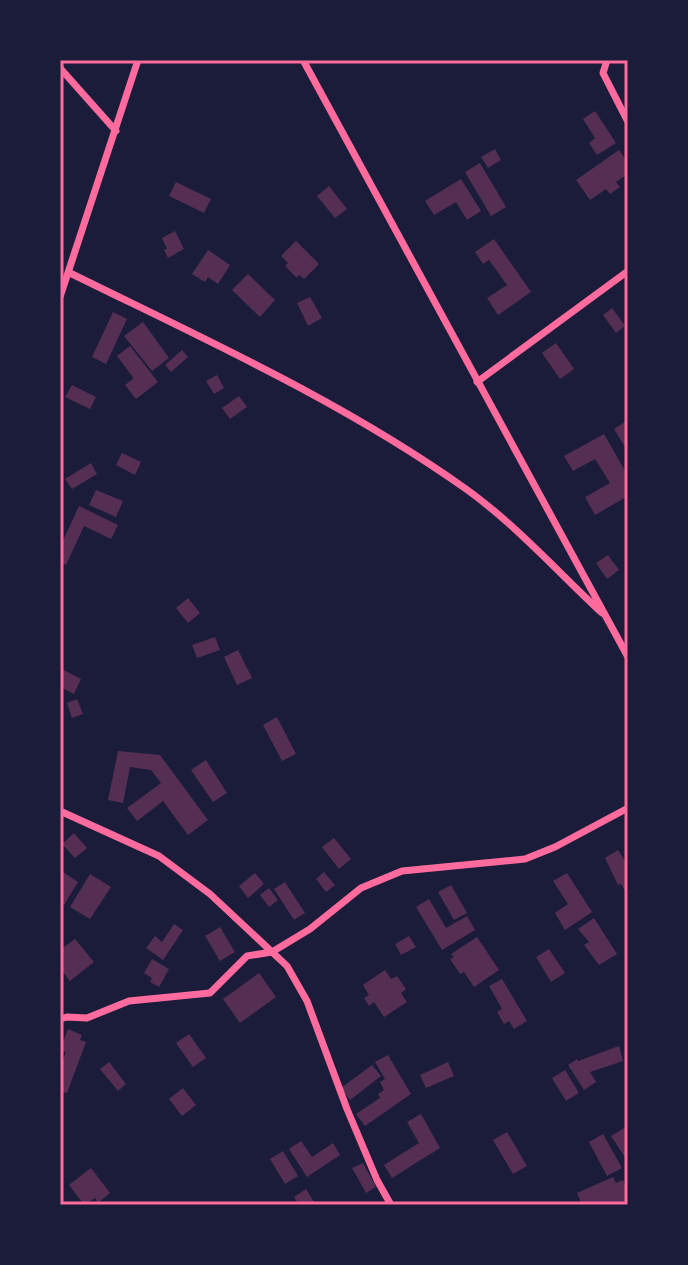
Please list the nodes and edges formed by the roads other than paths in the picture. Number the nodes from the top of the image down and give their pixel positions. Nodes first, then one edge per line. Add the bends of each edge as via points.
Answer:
1 (138, 60) edge
2 (303, 60) edge
3 (607, 60) edge
4 (60, 68) edge
5 (628, 122) edge
6 (116, 131) junction
7 (628, 271) edge
8 (70, 273) junction
9 (60, 297) edge
10 (477, 382) junction
11 (606, 617) junction
12 (628, 657) edge
13 (628, 808) edge
14 (60, 811) edge
15 (272, 952) junction
16 (60, 1019) edge
17 (391, 1205) edge

1 - 6 street
2 - 10 street
3 - 5 street via 603,73
4 - 6 street
6 - 8 street
7 - 10 street
8 - 9 street
8 - 11 street via 394,441 469,491
10 - 11 street
11 - 12 street
13 - 15 street via 525,859 402,871 361,888
14 - 15 street via 159,856 210,894
15 - 16 street via 247,956 210,993 129,1001 87,1018
15 - 17 street via 287,966 307,1001 347,1109

